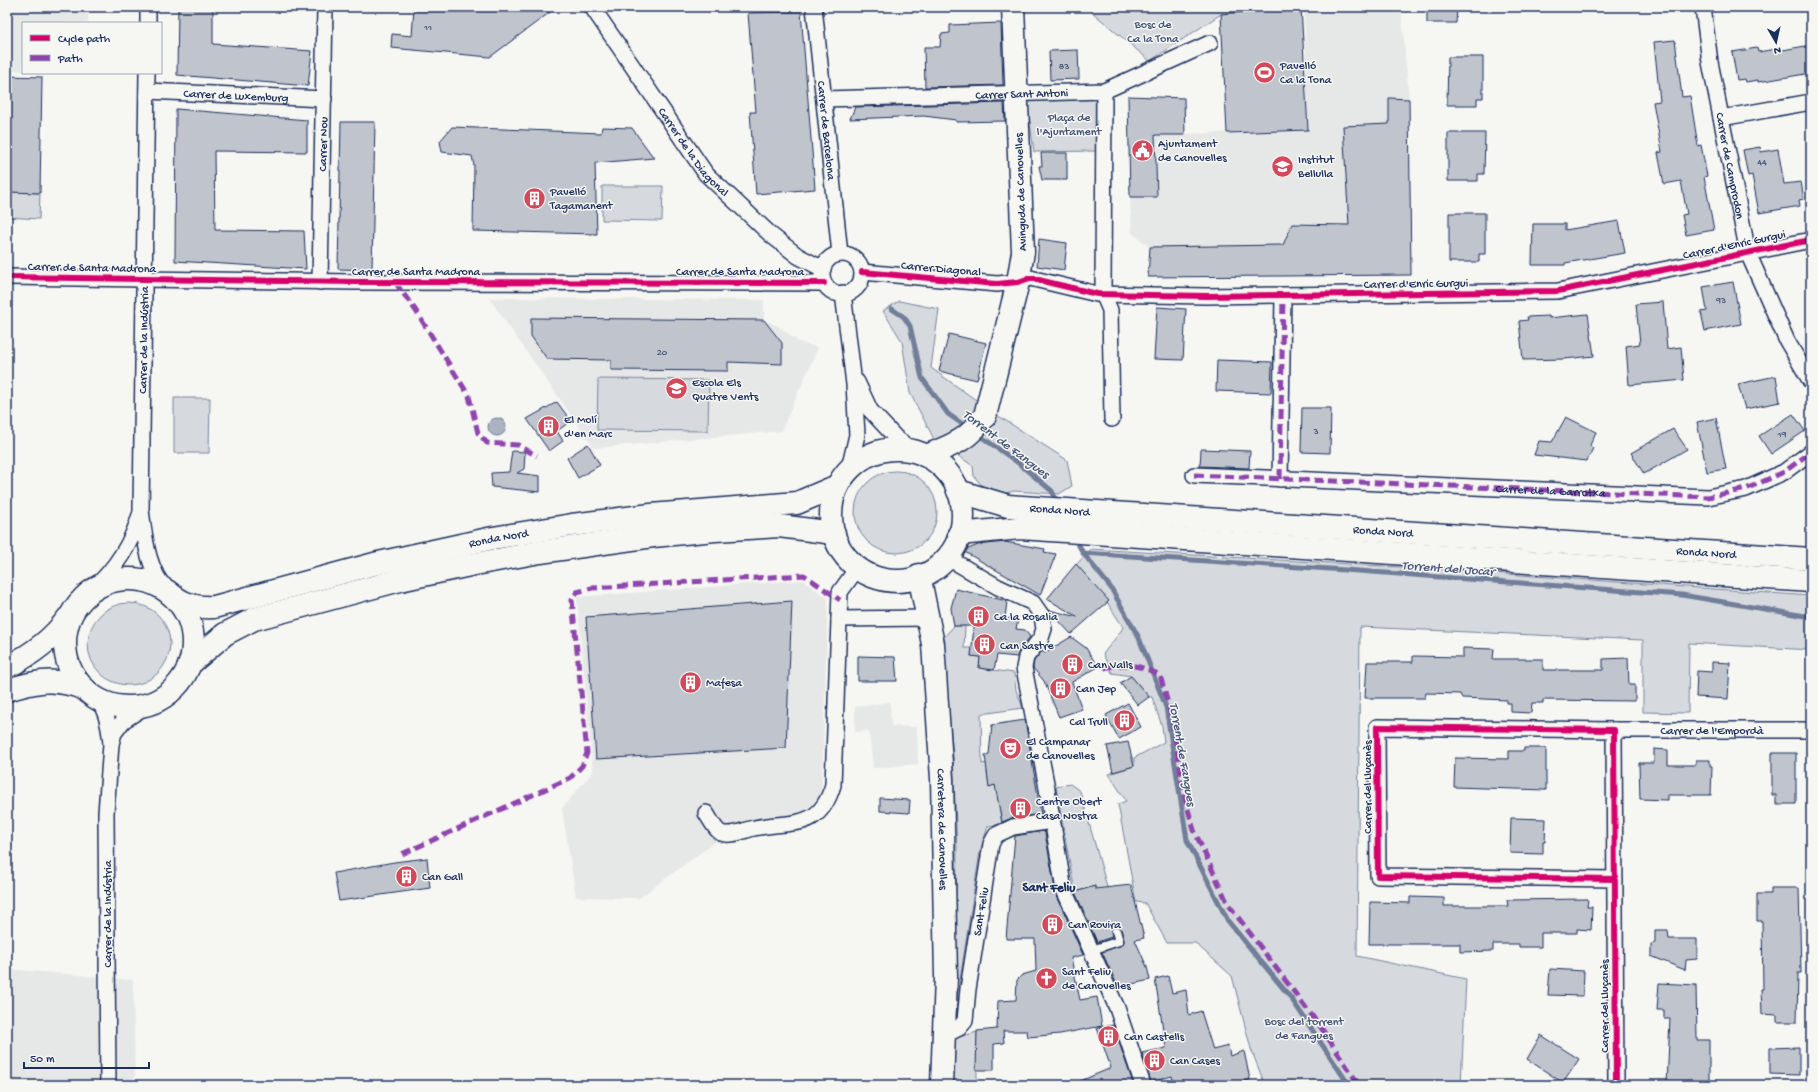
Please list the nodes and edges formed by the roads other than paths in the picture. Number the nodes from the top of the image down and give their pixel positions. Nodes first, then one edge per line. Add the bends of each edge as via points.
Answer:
1 (148, 7) edge
2 (326, 7) edge
3 (592, 7) edge
4 (814, 7) edge
5 (1013, 7) edge
6 (1702, 7) edge
7 (148, 22) edge
8 (1210, 43) dead end
9 (147, 74) edge
10 (147, 91) junction
11 (1104, 91) junction
12 (1017, 94) junction
13 (324, 99) junction
14 (824, 99) junction
15 (1811, 102) edge
16 (1721, 118) junction
17 (1811, 240) edge
18 (1748, 253) junction
19 (840, 254) junction
20 (862, 272) junction
21 (823, 276) junction
22 (7, 277) edge
23 (144, 278) junction
24 (320, 282) junction
25 (1018, 282) junction
26 (842, 293) junction
27 (1103, 294) junction
28 (1283, 296) junction
29 (853, 374) junction
30 (1811, 382) edge
31 (1112, 419) dead end
32 (1811, 452) edge
33 (919, 453) junction
34 (849, 469) junction
35 (1194, 475) dead end
36 (1280, 479) junction
37 (837, 486) junction
38 (958, 491) junction
39 (141, 510) junction
40 (834, 533) junction
41 (959, 534) junction
42 (948, 558) junction
43 (1811, 559) edge
44 (858, 568) junction
45 (919, 576) junction
46 (1811, 581) edge
47 (94, 589) junction
48 (167, 591) junction
49 (70, 616) junction
50 (928, 618) junction
51 (839, 619) junction
52 (190, 664) junction
53 (7, 667) edge
54 (7, 690) edge
55 (91, 694) junction
56 (149, 704) junction
57 (1614, 730) junction
58 (1811, 730) edge
59 (111, 744) junction
60 (706, 813) dead end
61 (1052, 821) junction
62 (1615, 879) junction
63 (1116, 931) dead end
64 (1092, 950) junction
65 (945, 1035) junction
66 (108, 1085) edge
67 (932, 1085) edge
68 (942, 1085) edge
69 (1143, 1085) edge
70 (1616, 1085) edge

1 - 7 street
2 - 13 street, Carrer Nou
3 - 21 street, Carrer de la Diagonal via 706,174 770,236
4 - 14 street, Carrer de Barcelona
5 - 12 main road, Avinguda de Canovelles
6 - 16 street, Carrer de Camprodon
8 - 11 street, Carrer Sant Antoni
9 - 10 street, Carrer de la Indústria
10 - 13 street, Carrer de Luxemburg
10 - 23 street, Carrer de la Indústria
11 - 12 street, Carrer Sant Antoni
11 - 27 street
12 - 14 street, Carrer Sant Antoni
12 - 25 main road, Avinguda de Canovelles via 1023,252
13 - 24 street, Carrer Nou
14 - 19 street, Carrer de Barcelona
15 - 16 street
16 - 18 street, Carrer de Camprodon
17 - 18 street, Carrer d'Enric Gurgui
18 - 28 street, Carrer d'Enric Gurgui via 1558,292
18 - 30 street, Carrer de Camprodon via 1787,341
19 - 20 street via 846,254 856,260
19 - 21 street via 826,262
20 - 25 street, Carrer Diagonal via 997,284
20 - 26 street via 859,284 854,289
21 - 24 street, Carrer de Santa Madrona
21 - 26 street via 830,289
22 - 23 street, Carrer de Santa Madrona
23 - 24 street, Carrer de Santa Madrona
23 - 39 street, Carrer de la Indústria
25 - 27 street, Carrer d'Enric Gurgui via 1030,278
25 - 33 main road, Avinguda de Canovelles via 984,416 968,435
26 - 29 street
27 - 28 street, Carrer d'Enric Gurgui
27 - 31 street via 1110,310
28 - 36 street
29 - 33 street via 870,410 896,438
29 - 34 street via 857,435
32 - 36 street, Carrer de la Garrotxa via 1784,472 1746,489 1708,497
33 - 34 main road via 887,449 865,457
33 - 38 main road via 945,470
34 - 37 main road
35 - 36 street, Carrer de la Garrotxa
37 - 40 main road via 830,511
37 - 48 main road, Ronda Nord via 797,503 652,515 493,538 374,564 214,607 190,606
38 - 41 main road via 962,511
38 - 43 main road, Ronda Nord via 1008,506
39 - 47 street via 122,557
39 - 48 street via 151,564
40 - 44 main road via 843,554
40 - 52 main road, Ronda Nord via 779,526 715,530 540,552 470,565 400,580 254,619 226,634
41 - 42 main road
41 - 46 main road, Ronda Nord via 1020,528
42 - 45 main road
42 - 61 street via 998,587 1033,603 1042,616 1044,629 1041,638 1026,657 1024,668
44 - 45 main road via 867,574 890,580 913,579
44 - 51 street via 840,592
45 - 50 main road, Carretera de Canovelles
47 - 48 main road via 110,581 127,578 148,581
47 - 49 main road via 80,601
48 - 52 main road via 182,606 191,624 194,644
49 - 53 main road via 53,638
49 - 55 main road via 65,636 66,658 75,678
50 - 51 street
50 - 65 main road, Carretera de Canovelles via 933,644 942,779
51 - 60 street via 833,785 828,801 812,818 796,824 755,828 731,834 719,832
52 - 56 main road via 181,681 166,695
54 - 55 main road via 48,681 68,683
55 - 56 main road via 110,704 130,707
55 - 59 street via 102,705
56 - 59 street via 123,721 114,733
57 - 58 street, Carrer de l'Empordà
57 - 62 street, Carrer del Lluçanès
57 - 62 street, Carrer del Lluçanès via 1377,727 1378,876
59 - 66 street, Carrer de la Indústria via 106,813
61 - 64 street via 1064,890
61 - 65 street, Sant Feliu via 1008,829 996,835 991,844 965,1021 959,1028
62 - 70 street, Carrer del Lluçanès
63 - 64 lane via 1119,941
64 - 69 street via 1117,1008
65 - 67 street
65 - 68 main road, Carretera de Canovelles

